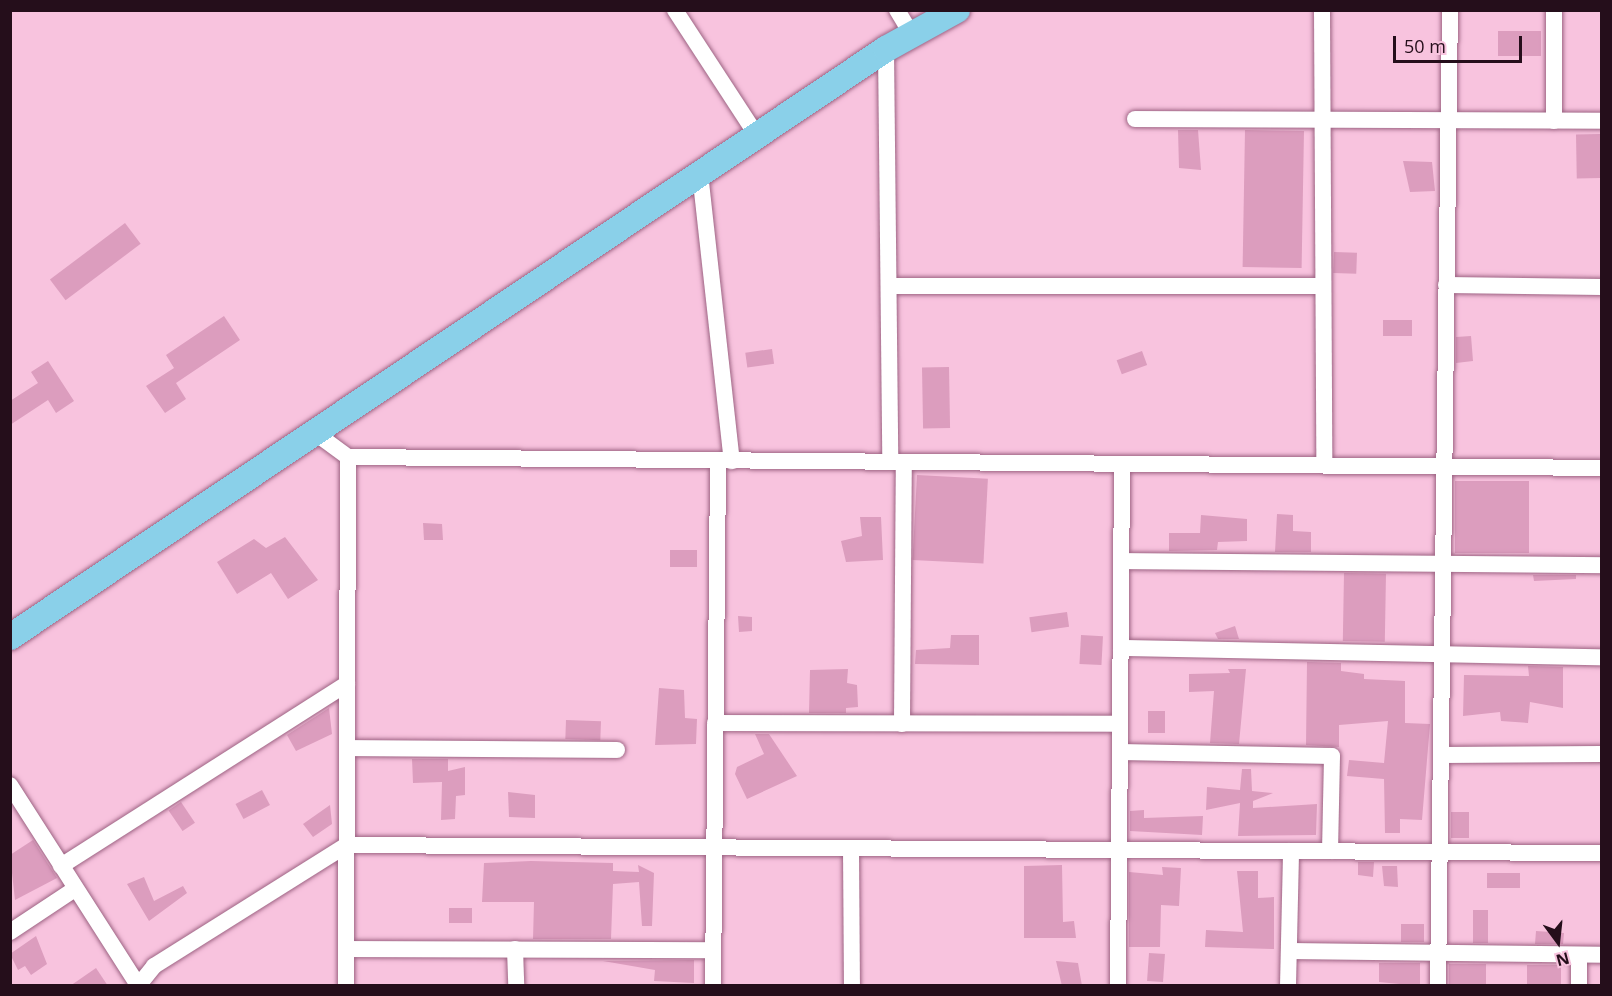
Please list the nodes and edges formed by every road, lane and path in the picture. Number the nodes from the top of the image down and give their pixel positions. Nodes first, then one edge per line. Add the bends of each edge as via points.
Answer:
1 (675, 10) edge
2 (897, 10) edge
3 (957, 10) edge
4 (1322, 10) edge
5 (1450, 10) edge
6 (1554, 10) edge
7 (912, 35) junction
8 (886, 50) junction
9 (1134, 119) dead end
10 (1323, 120) junction
11 (1448, 120) junction
12 (1554, 121) junction
13 (1602, 121) edge
14 (757, 136) junction
15 (700, 173) junction
16 (1446, 285) junction
17 (890, 286) junction
18 (1323, 286) junction
19 (1602, 287) edge
20 (314, 432) junction
21 (348, 458) junction
22 (725, 461) junction
23 (897, 462) junction
24 (1122, 464) junction
25 (1324, 465) junction
26 (1444, 466) junction
27 (1602, 468) edge
28 (1122, 561) junction
29 (1443, 564) junction
30 (1602, 565) edge
31 (10, 637) edge
32 (1121, 648) junction
33 (1442, 654) junction
34 (1602, 657) edge
35 (347, 684) junction
36 (715, 723) junction
37 (902, 724) junction
38 (1120, 724) junction
39 (347, 748) junction
40 (617, 750) dead end
41 (1120, 752) junction
42 (1602, 754) edge
43 (1441, 755) junction
44 (10, 785) edge
45 (346, 845) junction
46 (713, 848) junction
47 (851, 848) junction
48 (1119, 850) junction
49 (1290, 851) junction
50 (1330, 851) junction
51 (1440, 852) junction
52 (1602, 853) edge
53 (61, 866) junction
54 (75, 889) junction
55 (10, 932) edge
56 (346, 949) junction
57 (515, 949) junction
58 (713, 950) junction
59 (1289, 951) junction
60 (1439, 953) junction
61 (1579, 955) junction
62 (1602, 955) edge
63 (154, 966) junction
64 (138, 985) edge
65 (156, 986) edge
66 (346, 986) edge
67 (516, 986) edge
68 (713, 986) edge
69 (852, 986) edge
70 (1118, 986) edge
71 (1288, 986) edge
72 (1438, 986) edge
73 (1579, 986) edge

1 - 14 street
2 - 7 street
3 - 7 main road
4 - 10 street
5 - 11 street
6 - 12 street
7 - 8 main road
8 - 14 main road
8 - 17 street
9 - 10 street
10 - 11 street
10 - 18 street
11 - 12 street
11 - 16 street
12 - 13 street
14 - 15 main road
15 - 20 main road
15 - 22 street
16 - 19 street
16 - 26 street
17 - 18 street
17 - 23 street
18 - 25 street
20 - 21 street
20 - 31 main road
21 - 22 street
21 - 35 street
22 - 23 street
22 - 36 street
23 - 24 street
23 - 37 street
24 - 25 street
24 - 28 street
25 - 26 street
26 - 27 street
26 - 29 street
28 - 29 street
28 - 32 street
29 - 30 street
29 - 33 street
32 - 33 street
32 - 38 street
33 - 34 street
33 - 43 street
35 - 39 street
35 - 53 street
36 - 37 street
36 - 46 street
37 - 38 street
38 - 41 street
39 - 40 street
39 - 45 street
41 - 48 street
41 - 50 street via 1332,756
42 - 43 street
43 - 51 street
44 - 53 street
45 - 46 street
45 - 56 street
45 - 63 street
46 - 47 street
46 - 58 street
47 - 48 street
47 - 69 street
48 - 49 street
48 - 70 street
49 - 50 street
49 - 59 street
50 - 51 street
51 - 52 street
51 - 60 street
53 - 54 street
54 - 55 street
54 - 64 street
56 - 57 street
56 - 66 street
57 - 58 street
57 - 67 street
58 - 68 street
59 - 60 street
59 - 71 street
60 - 61 street
60 - 72 street
61 - 62 street
61 - 73 street
63 - 64 street
63 - 65 street

